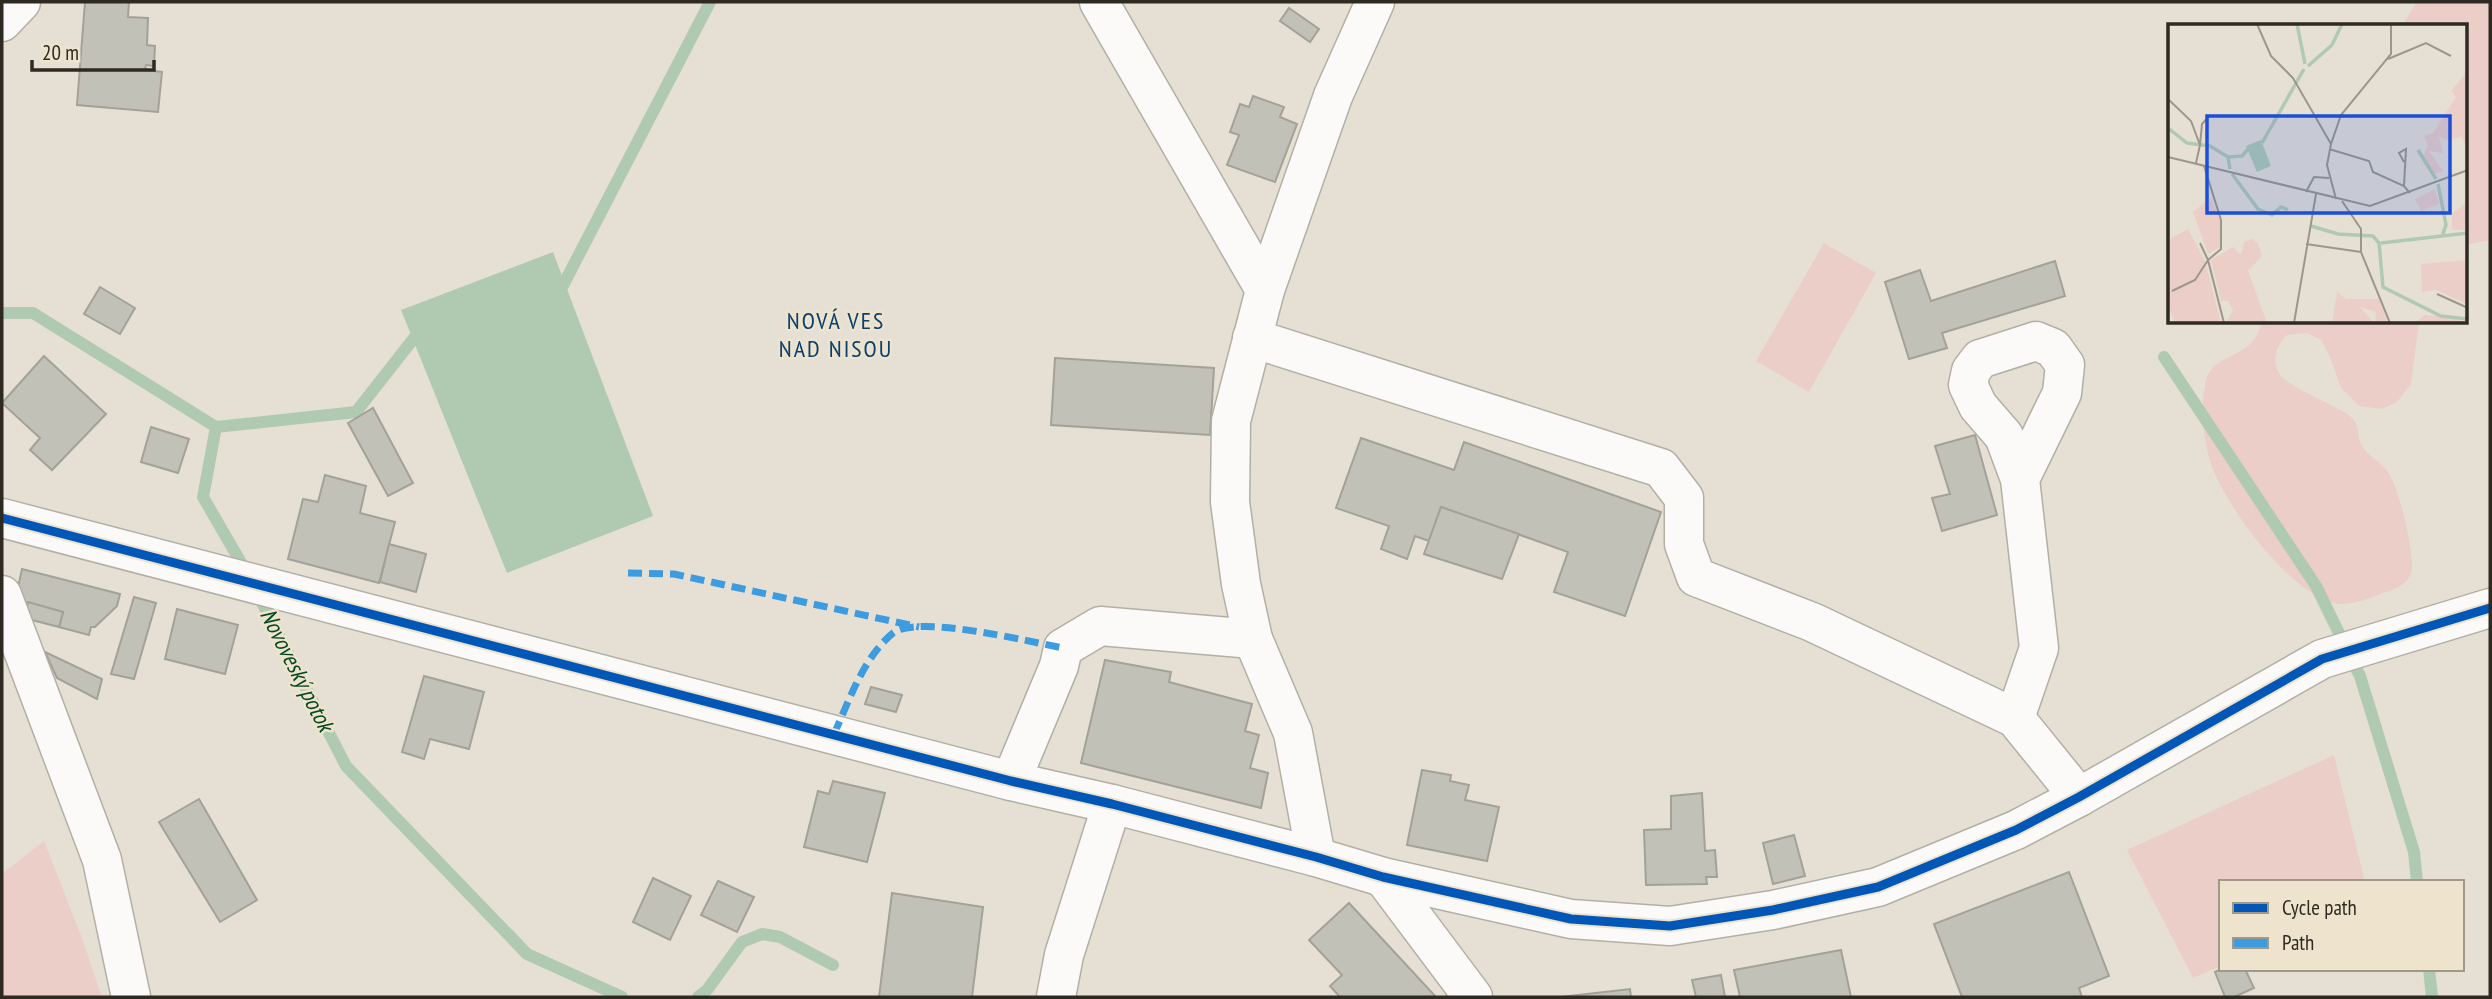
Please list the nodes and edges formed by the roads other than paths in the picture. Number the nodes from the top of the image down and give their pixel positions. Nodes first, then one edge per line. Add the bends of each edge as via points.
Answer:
1 (22, 2) edge
2 (1099, 2) edge
3 (1375, 2) edge
4 (2, 22) edge
5 (1265, 290) junction
6 (1252, 338) junction
7 (2020, 479) dead end
8 (2, 518) edge
9 (2, 595) edge
10 (2490, 608) edge
11 (1253, 639) junction
12 (2015, 718) junction
13 (1012, 780) junction
14 (2079, 797) junction
15 (1112, 804) junction
16 (1316, 857) junction
17 (1383, 877) junction
18 (131, 997) edge
19 (1056, 997) edge
20 (1473, 997) edge

1 - 4 street
2 - 5 street
3 - 5 street via 1333,96
5 - 6 street
6 - 11 street via 1231,421 1230,502
6 - 12 street via 1661,468 1684,498 1684,544 1696,577 1812,622
7 - 12 street via 2039,648
8 - 13 street
9 - 18 street via 102,860
10 - 14 street via 2322,659
11 - 13 street via 1100,626 1063,648
11 - 16 street via 1293,733
12 - 14 street
13 - 15 street
14 - 17 street via 2016,830 1878,887 1670,926 1571,919
15 - 16 street
15 - 19 street via 1064,955
16 - 17 street
17 - 20 street

